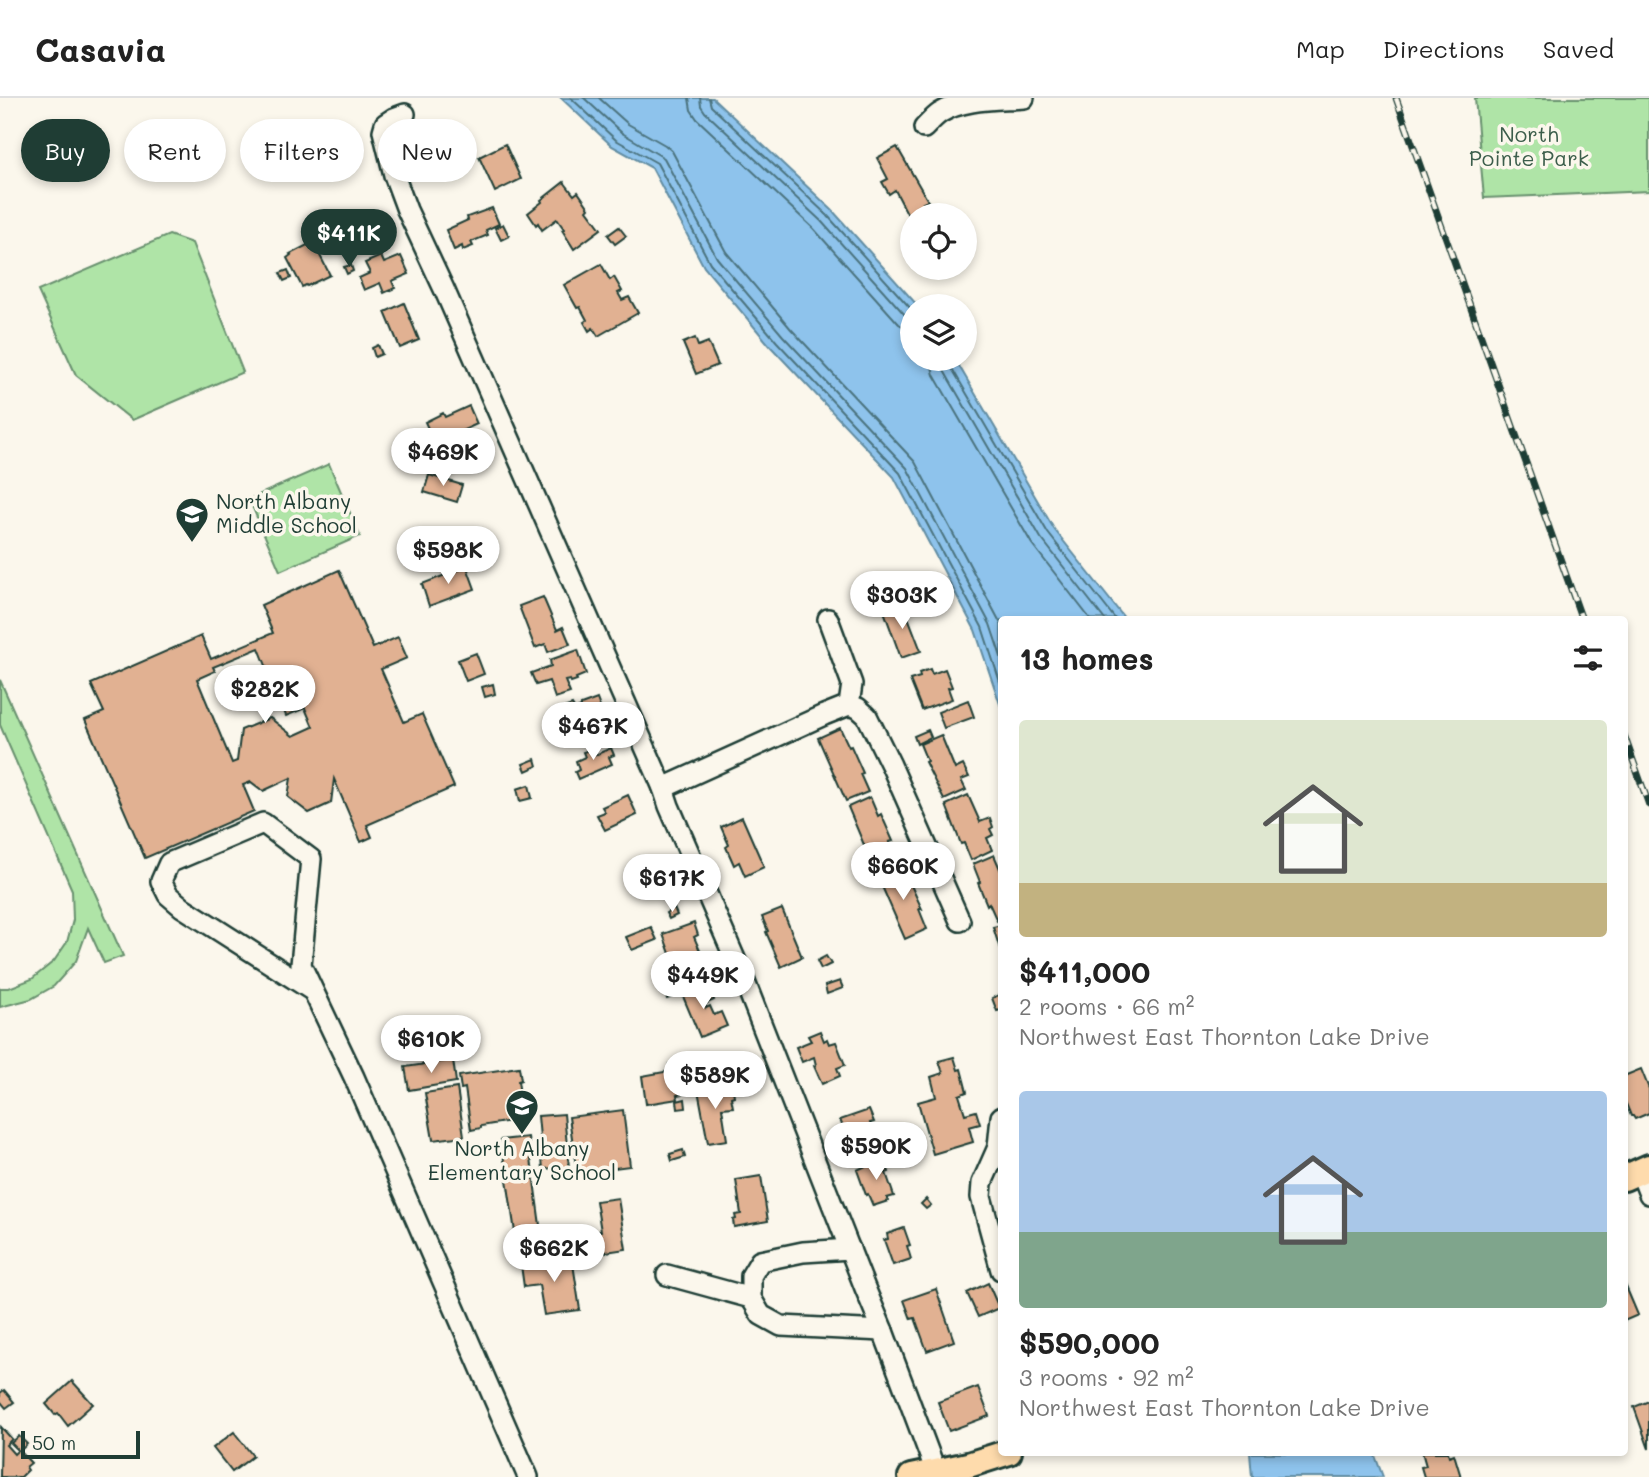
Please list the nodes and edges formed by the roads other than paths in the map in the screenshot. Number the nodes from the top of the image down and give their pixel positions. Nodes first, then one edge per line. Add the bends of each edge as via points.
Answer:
1 (1024, 98) edge
2 (405, 114) dead end
3 (924, 128) dead end
4 (828, 619) dead end
5 (849, 705) junction
6 (663, 788) junction
7 (960, 921) dead end
8 (313, 991) junction
9 (998, 1147) edge
10 (1638, 1172) edge
11 (1649, 1194) edge
12 (850, 1249) junction
13 (998, 1259) edge
14 (667, 1275) dead end
15 (751, 1298) junction
16 (883, 1331) junction
17 (998, 1455) edge
18 (936, 1472) junction
19 (528, 1477) edge
20 (911, 1477) edge

1 - 3 street via 951,107
2 - 6 street via 385,124 383,131 407,210
4 - 5 street via 852,684
5 - 6 street
5 - 7 street via 867,716
6 - 12 street
8 - 8 street via 301,965 312,859 263,822 169,863 162,881 167,895
8 - 19 street
9 - 13 street via 982,1183 981,1197
10 - 11 street
12 - 15 street via 760,1261 751,1276
12 - 16 street
14 - 15 street
15 - 16 street via 761,1315 780,1326
16 - 18 street
17 - 18 main road
18 - 20 main road

